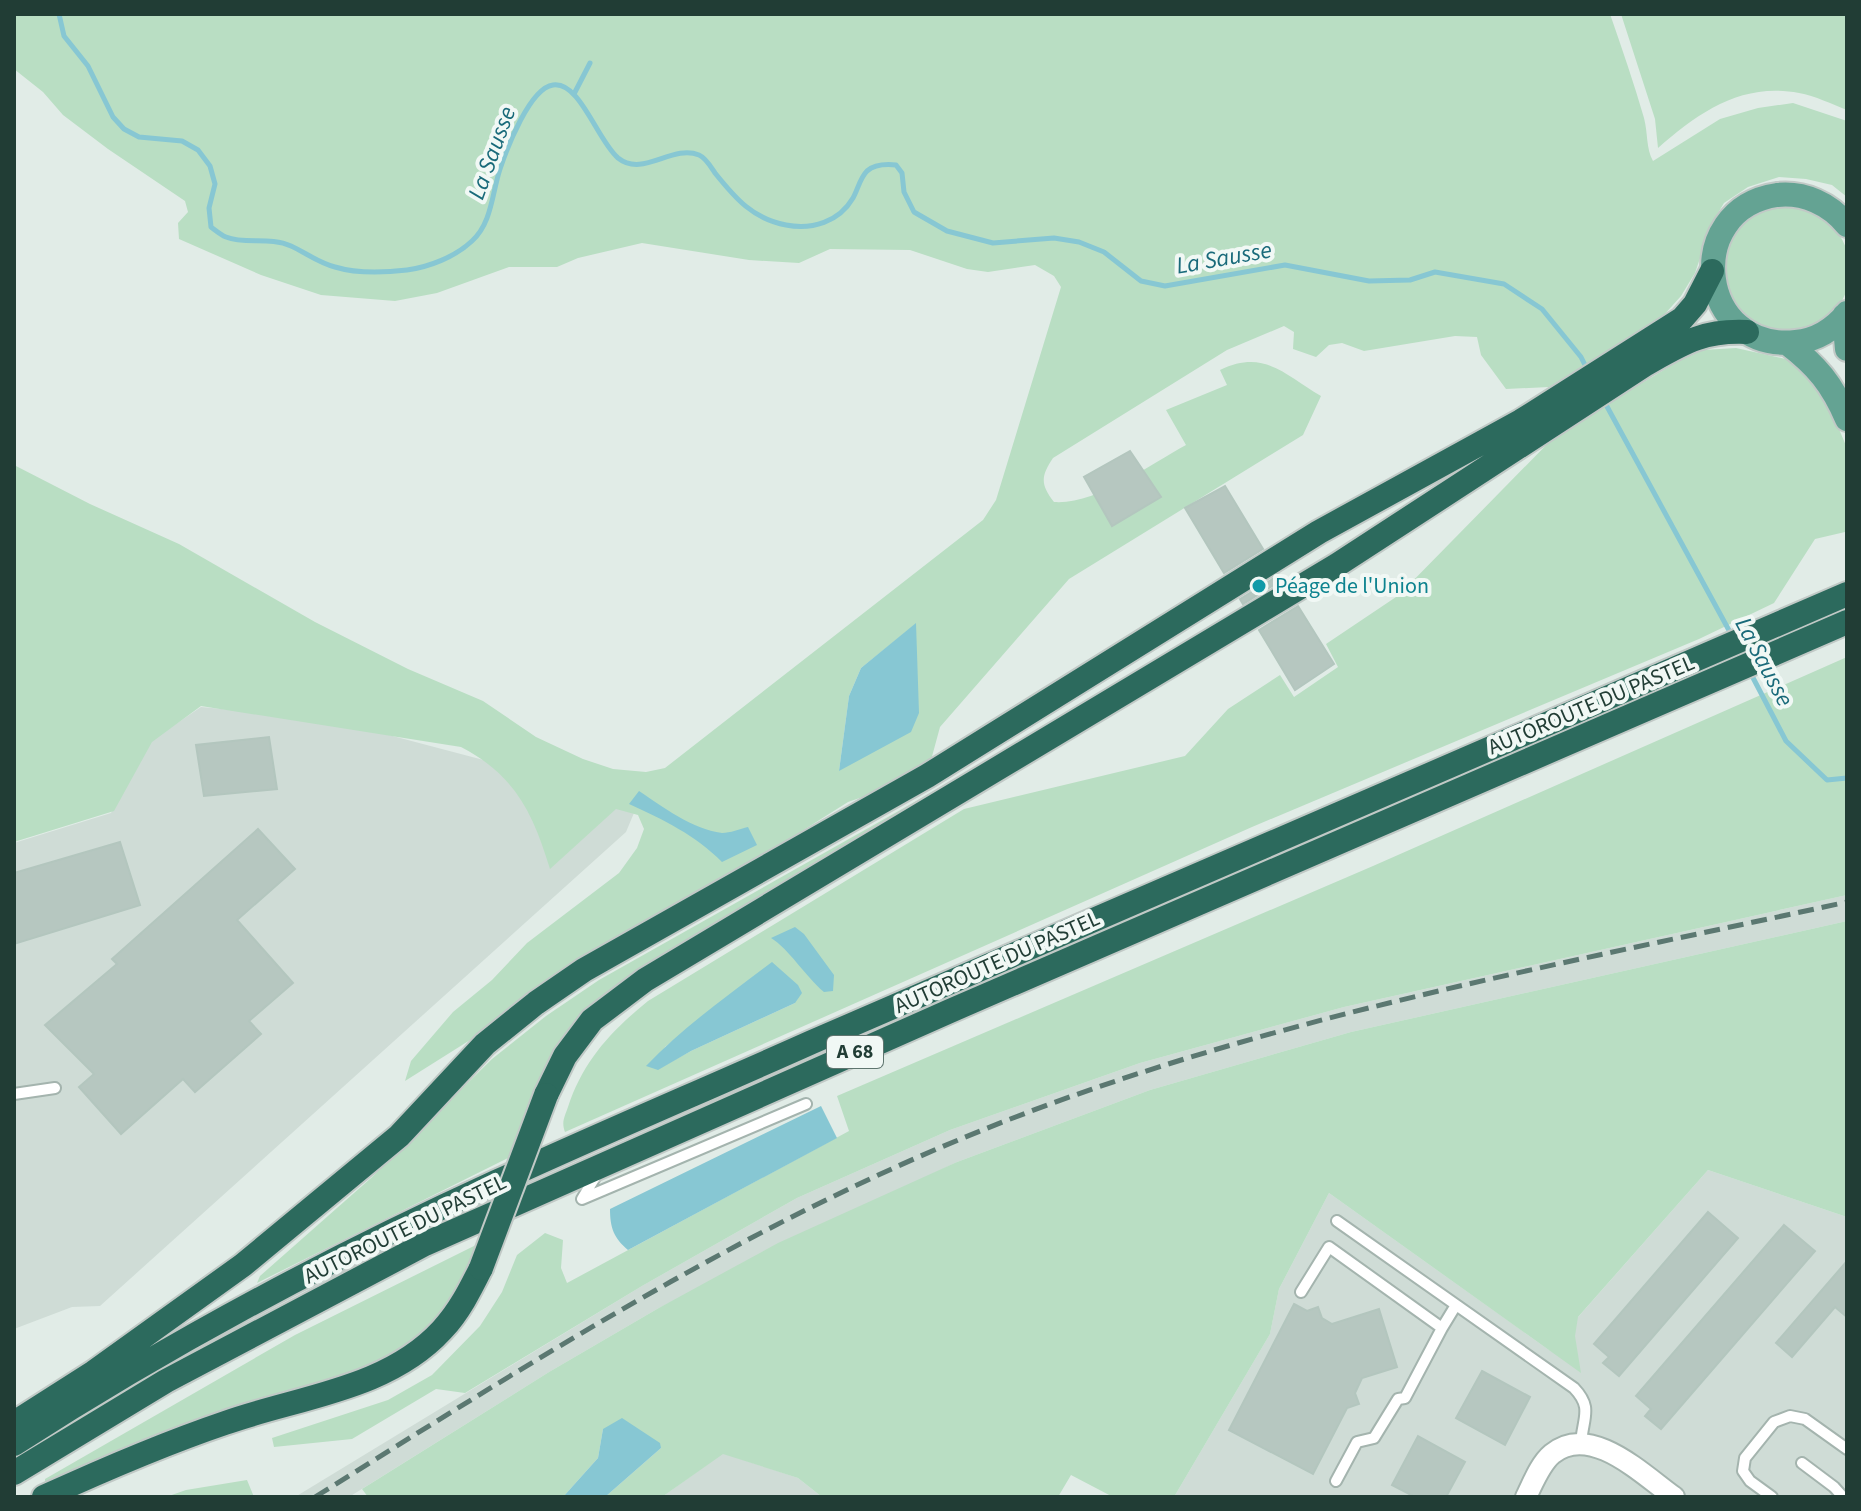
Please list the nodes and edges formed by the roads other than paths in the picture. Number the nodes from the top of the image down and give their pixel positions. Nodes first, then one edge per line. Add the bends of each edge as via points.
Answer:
1 (1847, 225) edge
2 (1712, 271) junction
3 (1846, 314) edge
4 (1747, 332) junction
5 (1787, 343) junction
6 (1847, 349) edge
7 (1642, 357) junction
8 (1555, 412) junction
9 (1847, 419) edge
10 (1847, 594) edge
11 (1847, 622) edge
12 (55, 1088) dead end
13 (14, 1094) edge
14 (806, 1104) dead end
15 (601, 1165) junction
16 (1337, 1221) dead end
17 (1301, 1292) dead end
18 (1456, 1305) junction
19 (1442, 1328) junction
20 (14, 1423) edge
21 (1581, 1443) junction
22 (14, 1444) edge
23 (1847, 1449) edge
24 (1802, 1463) dead end
25 (14, 1473) edge
26 (1336, 1481) dead end
27 (44, 1497) edge
28 (1526, 1497) edge
29 (1674, 1497) edge
30 (1772, 1497) edge
31 (1843, 1497) edge

1 - 2 main road via 1818,201 1786,194 1769,197 1728,223 1713,254
2 - 4 main road via 1722,306
2 - 7 highway via 1695,304
3 - 5 main road via 1819,336
3 - 6 main road
4 - 5 main road
4 - 7 highway via 1724,331
5 - 9 main road via 1820,372
7 - 8 highway
8 - 20 highway via 1319,532 927,776 584,970 485,1044 399,1136 243,1265
8 - 27 highway, bridge via 1337,565 645,980 592,1020 565,1056 546,1095 464,1301 421,1350 336,1391 228,1421
10 - 22 highway, AUTOROUTE DU PASTEL / A 68 via 496,1182 214,1325
11 - 15 highway, AUTOROUTE DU PASTEL / A 68
12 - 13 lane
14 - 15 lane via 582,1199
15 - 25 highway, AUTOROUTE DU PASTEL / A 68 via 412,1251 166,1381
16 - 18 lane
17 - 19 lane via 1329,1247
18 - 19 lane
18 - 21 lane via 1585,1399
19 - 26 lane via 1405,1398 1398,1399 1374,1438 1357,1442
21 - 28 street via 1551,1455
21 - 29 street via 1604,1448
23 - 30 lane via 1805,1419 1790,1416 1774,1422 1745,1458 1743,1471
24 - 31 lane

